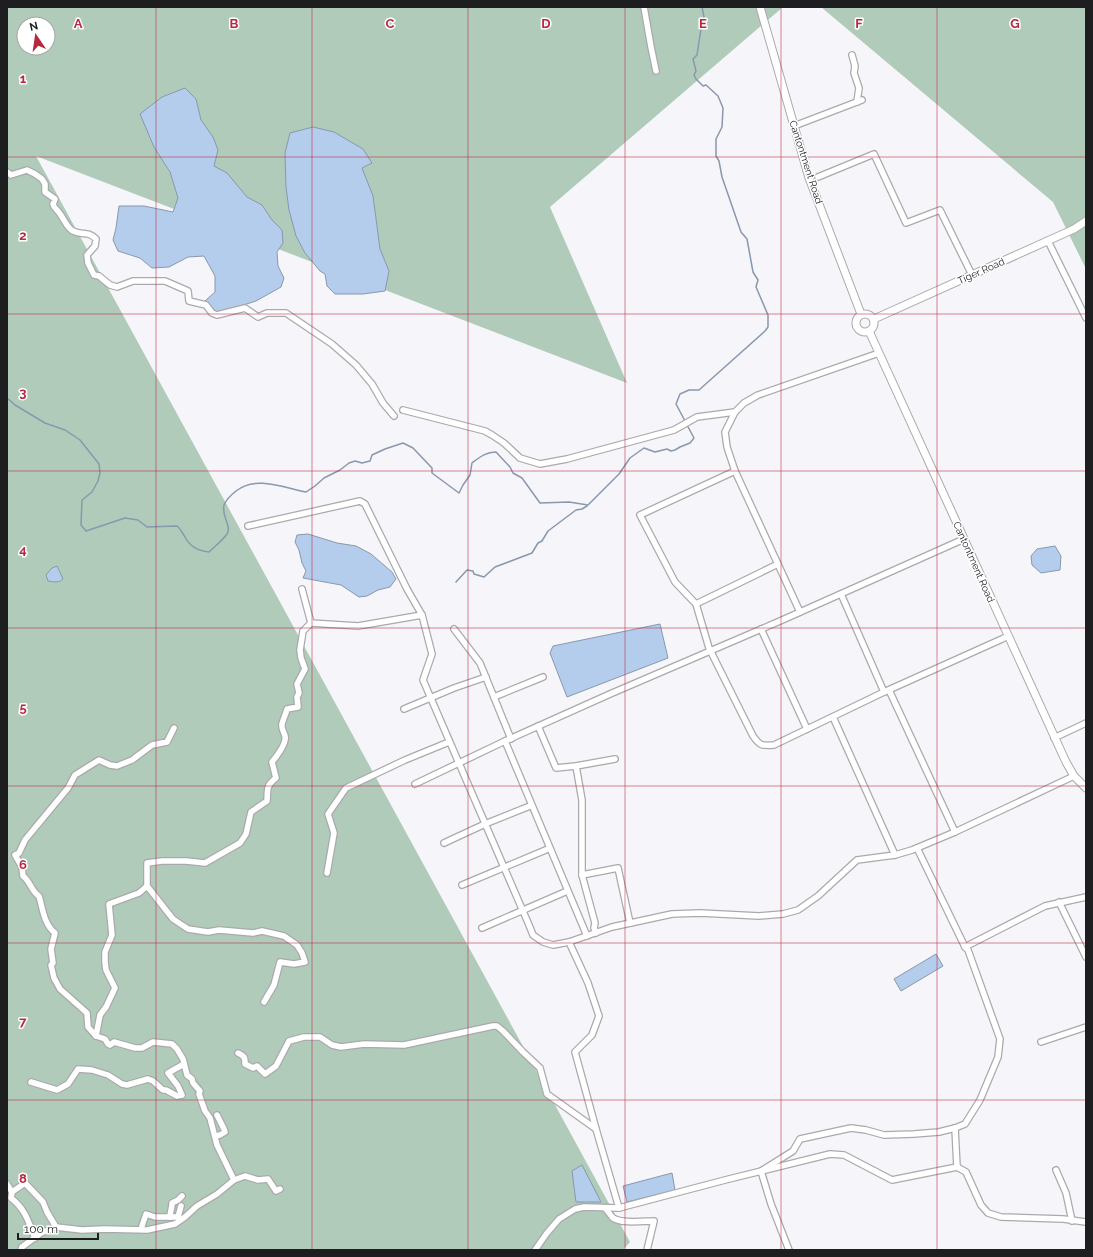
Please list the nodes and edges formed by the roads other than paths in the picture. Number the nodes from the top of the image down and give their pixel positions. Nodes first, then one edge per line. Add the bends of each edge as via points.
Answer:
1 (644, 7) edge
2 (760, 7) edge
3 (852, 55) dead end
4 (656, 71) dead end
5 (794, 126) junction
6 (7, 172) edge
7 (818, 177) dead end
8 (1086, 220) edge
9 (1048, 241) junction
10 (972, 275) junction
11 (861, 314) junction
12 (1086, 318) edge
13 (874, 319) junction
14 (869, 331) junction
15 (879, 353) junction
16 (403, 410) dead end
17 (735, 412) junction
18 (394, 416) dead end
19 (735, 471) junction
20 (248, 526) dead end
21 (964, 539) junction
22 (778, 564) junction
23 (302, 589) dead end
24 (841, 594) junction
25 (696, 604) junction
26 (800, 612) junction
27 (422, 615) junction
28 (311, 623) junction
29 (454, 629) dead end
30 (762, 629) junction
31 (1008, 636) junction
32 (711, 651) junction
33 (486, 677) junction
34 (543, 677) dead end
35 (886, 691) junction
36 (494, 697) junction
37 (430, 698) junction
38 (404, 709) dead end
39 (833, 717) junction
40 (1086, 723) edge
41 (538, 726) junction
42 (174, 728) dead end
43 (808, 729) junction
44 (1054, 738) junction
45 (511, 739) junction
46 (505, 741) junction
47 (449, 742) junction
48 (615, 759) dead end
49 (458, 762) junction
50 (576, 766) junction
51 (1074, 776) junction
52 (415, 784) dead end
53 (1086, 788) edge
54 (530, 806) dead end
55 (485, 824) junction
56 (955, 832) junction
57 (444, 843) dead end
58 (918, 848) junction
59 (548, 849) dead end
60 (895, 855) junction
61 (504, 867) junction
62 (327, 873) dead end
63 (582, 874) junction
64 (462, 885) dead end
65 (147, 886) junction
66 (565, 892) dead end
67 (1086, 896) edge
68 (1059, 902) junction
69 (522, 910) junction
70 (630, 923) junction
71 (482, 928) dead end
72 (596, 933) junction
73 (587, 936) junction
74 (569, 942) junction
75 (965, 947) junction
76 (1086, 957) edge
77 (264, 1002) dead end
78 (1086, 1027) edge
79 (96, 1036) junction
80 (1041, 1042) dead end
81 (238, 1053) dead end
82 (184, 1064) junction
83 (31, 1082) dead end
84 (217, 1115) dead end
85 (955, 1128) junction
86 (596, 1129) junction
87 (215, 1136) junction
88 (958, 1167) junction
89 (1056, 1170) dead end
90 (761, 1171) junction
91 (234, 1180) junction
92 (7, 1184) edge
93 (280, 1189) dead end
94 (12, 1192) junction
95 (182, 1196) dead end
96 (182, 1206) dead end
97 (605, 1208) junction
98 (619, 1208) junction
99 (170, 1217) junction
100 (1072, 1221) junction
101 (1086, 1222) edge
102 (56, 1227) junction
103 (141, 1230) junction
104 (35, 1238) junction
105 (21, 1250) edge
106 (535, 1250) edge
107 (647, 1250) edge
108 (789, 1250) edge

1 - 4 street
2 - 5 street, Cantontment Road
3 - 5 street via 859,101
5 - 11 street, Cantontment Road via 809,178
6 - 18 street via 11,175 27,170 36,174 45,184 45,192 55,199 54,208 60,212 70,229 74,232 92,234 96,239 95,246 87,255 94,275 117,287 133,281 165,281 188,291 189,301 206,305 217,315 245,308 258,317 267,313 286,314 332,344 356,365
7 - 10 street via 874,154 906,222 940,210
8 - 9 street, Tiger Road via 1074,229
9 - 10 street, Tiger Road
9 - 12 street
10 - 13 street, Tiger Road
11 - 13 street via 868,314
11 - 14 street via 856,320 857,327 862,332
13 - 14 street via 874,326
14 - 15 street, Cantontment Road
15 - 17 street via 758,395
15 - 21 street, Cantontment Road
16 - 17 street via 485,431 504,443 520,458 540,464 674,430 697,417
17 - 19 street via 725,432
19 - 22 street
19 - 25 street via 640,515 675,582
20 - 27 street via 360,501 365,504
21 - 24 street
21 - 31 street, Cantontment Road
22 - 25 street
22 - 26 street
23 - 28 street
24 - 26 street
24 - 35 street
25 - 32 street
26 - 30 street
27 - 28 street via 358,626
27 - 37 street via 432,654 423,680
28 - 65 street via 303,631 301,640 301,658 305,669 297,684 298,707 287,709 281,726 285,741 272,762 276,778 266,792 267,801 251,812 246,834 240,843 205,863 162,861 147,864
29 - 33 street via 480,663
30 - 32 street
30 - 43 street
31 - 35 street
31 - 44 street, Cantontment Road
32 - 41 street
32 - 43 street via 759,744 774,744
33 - 36 street
33 - 37 street
34 - 36 street
35 - 39 street
35 - 56 street
36 - 45 street
37 - 38 street
37 - 47 street
39 - 43 street
39 - 60 street
40 - 44 street
41 - 45 street
41 - 50 street via 556,768
42 - 79 street via 167,742 152,744 132,760 117,766 110,766 99,760 75,775 68,788 15,855 22,867 23,876 39,896 45,921 55,933 51,949 54,978 60,989 87,1013 88,1027
44 - 51 street, Cantontment Road
45 - 46 street
46 - 49 street
46 - 73 street
47 - 49 street
47 - 62 street via 346,788 328,814 334,833
48 - 50 street
49 - 52 street
49 - 55 street
50 - 63 street via 582,800
51 - 53 street, Cantontment Road
51 - 56 street
54 - 55 street
55 - 57 street
55 - 61 street
56 - 58 street
58 - 60 street
58 - 75 street
59 - 61 street
60 - 70 street via 857,860 818,896 798,910 759,916 672,914
61 - 64 street
61 - 69 street
63 - 70 street via 618,868
63 - 72 street via 596,923
65 - 77 street via 173,919 188,929 208,932 262,931 284,936 297,945 304,962 280,962 274,985
65 - 79 street via 139,893 109,904 112,935 105,952 105,962 115,988 100,1016
66 - 69 street
67 - 68 street
68 - 75 street via 1045,906
68 - 76 street
69 - 71 street
69 - 74 street via 533,935 543,942
70 - 72 street
72 - 73 street
73 - 74 street
74 - 86 street via 600,1016 592,1035 575,1052
75 - 85 street via 1000,1039 998,1056 980,1100 965,1124
78 - 80 street
79 - 82 street via 105,1039 110,1045 114,1042 136,1048 153,1042 172,1044
81 - 86 street via 245,1057 245,1064 253,1068 257,1066 265,1074 276,1066 289,1041 304,1037 320,1037 332,1045 341,1047 364,1044 404,1045 496,1026 540,1068 547,1094
82 - 83 street via 168,1073 182,1095 177,1096 148,1079 127,1085 92,1070 78,1069 68,1084 57,1090
82 - 87 street via 187,1075 200,1091
84 - 87 street via 225,1132
85 - 88 street
85 - 90 street via 938,1132 884,1135 851,1128 800,1139 792,1151
86 - 98 street
87 - 91 street
88 - 90 street via 892,1180 844,1155 830,1154
88 - 100 street via 966,1172 988,1213 1001,1217
89 - 100 street via 1066,1193
90 - 98 street
90 - 108 street
91 - 93 street via 245,1176 258,1180 268,1179 276,1191
91 - 103 street via 175,1224
92 - 94 street
94 - 102 street via 25,1183 44,1202
94 - 104 street via 11,1198 20,1205
95 - 99 street via 172,1203
96 - 99 street via 178,1217
97 - 98 street
97 - 106 street via 584,1207 559,1218
97 - 107 street via 621,1222 654,1221
99 - 103 street via 146,1214
100 - 101 street
102 - 103 street via 82,1230
102 - 104 street
104 - 105 street

